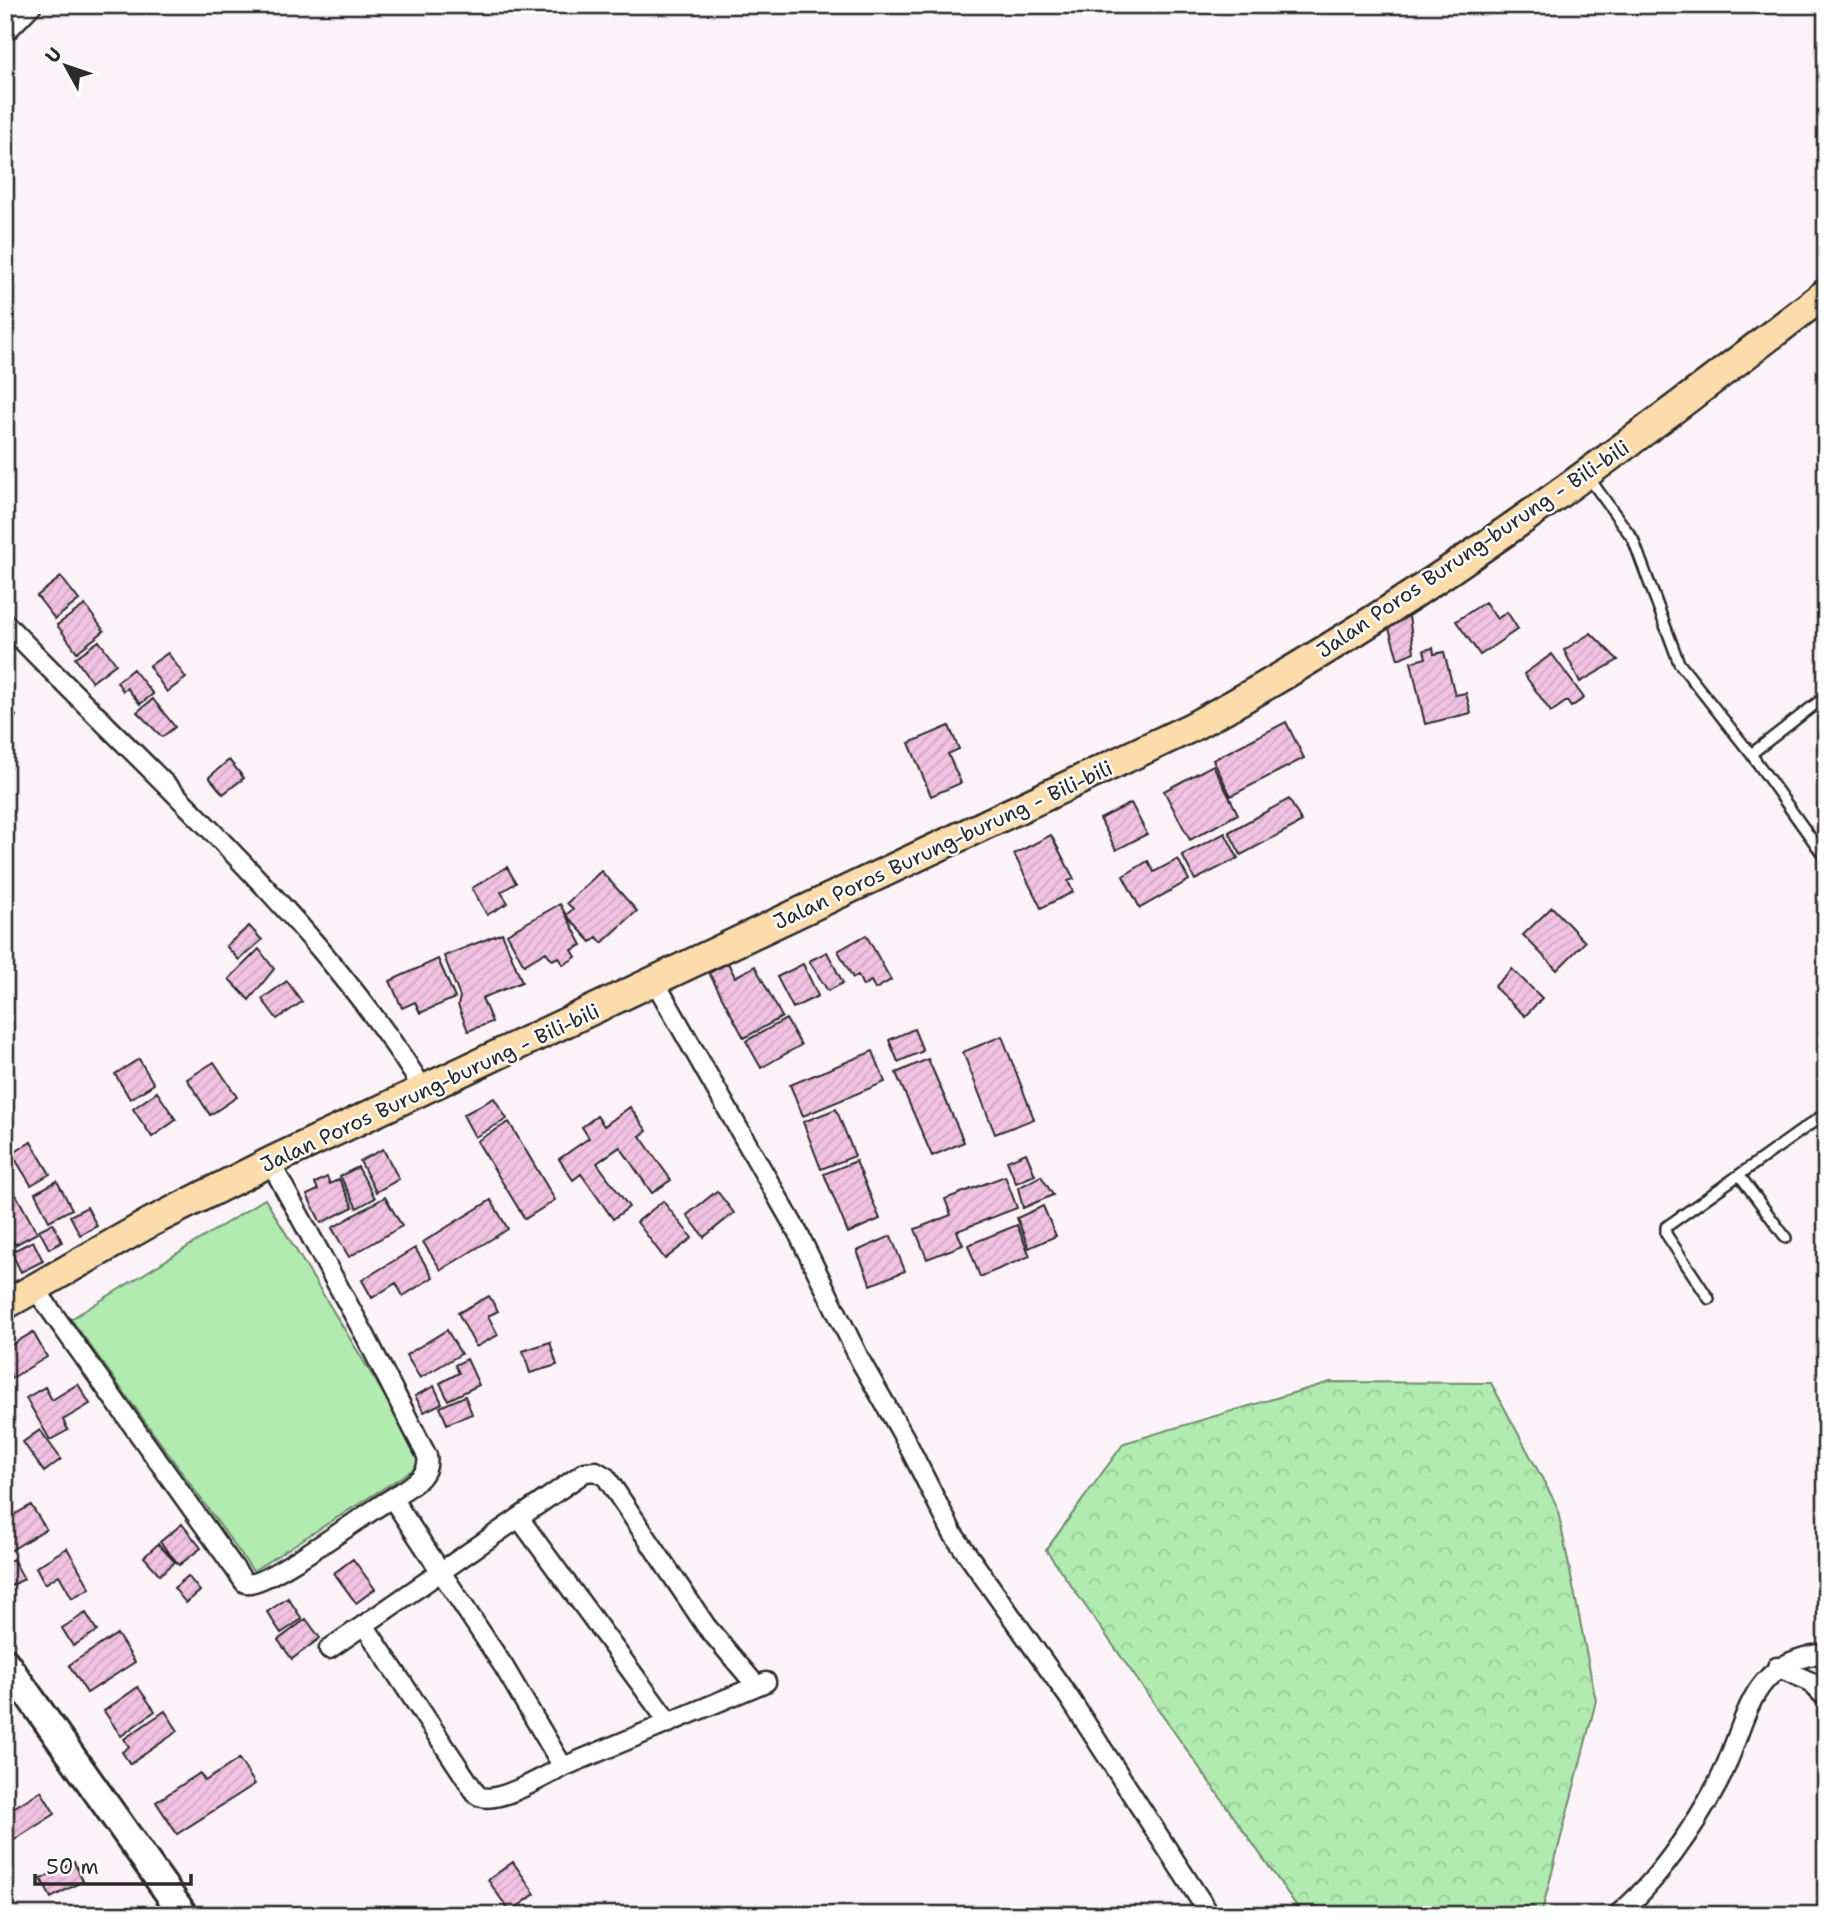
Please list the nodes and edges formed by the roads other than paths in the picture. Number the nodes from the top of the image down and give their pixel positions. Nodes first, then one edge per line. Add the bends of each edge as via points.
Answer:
1 (32, 5) edge
2 (5, 33) edge
3 (1826, 293) edge
4 (1586, 474) junction
5 (5, 623) edge
6 (1826, 696) edge
7 (1751, 754) junction
8 (1826, 859) edge
9 (655, 982) junction
10 (424, 1091) junction
11 (1822, 1116) edge
12 (1826, 1128) edge
13 (270, 1162) junction
14 (1740, 1176) junction
15 (1786, 1238) dead end
16 (34, 1287) junction
17 (1709, 1299) dead end
18 (5, 1305) edge
19 (391, 1498) junction
20 (519, 1518) junction
21 (441, 1573) junction
22 (364, 1625) junction
23 (329, 1649) dead end
24 (1826, 1653) edge
25 (5, 1662) edge
26 (1777, 1667) junction
27 (1826, 1698) edge
28 (669, 1723) junction
29 (563, 1767) junction
30 (184, 1915) edge
31 (1210, 1915) edge
32 (1617, 1915) edge

1 - 2 street
3 - 4 main road, Jalan Poros Burung-burung - Bili-bili
4 - 7 lane via 1633,540 1679,663
4 - 9 main road, Jalan Poros Burung-burung - Bili-bili via 1360,631 1249,696
5 - 10 street via 266,886 364,1003
6 - 7 lane
7 - 8 lane
9 - 10 main road, Jalan Poros Burung-burung - Bili-bili
9 - 31 street via 792,1221 953,1534 1070,1699
10 - 13 main road, Jalan Poros Burung-burung - Bili-bili
11 - 12 lane
11 - 14 lane
13 - 16 main road, Jalan Poros Burung-burung - Bili-bili
13 - 19 street via 427,1456 423,1476
14 - 15 lane
14 - 17 lane via 1665,1227
16 - 18 main road, Jalan Poros Burung-burung - Bili-bili
16 - 19 street via 245,1583 257,1584 284,1569
19 - 21 street
20 - 21 street
20 - 28 street
20 - 28 street via 585,1472 596,1471 606,1477 706,1626 761,1683
21 - 22 street
21 - 29 street
22 - 23 street
22 - 29 street via 477,1795 489,1799 503,1795
24 - 26 street via 1799,1657
25 - 30 main road
26 - 27 street via 1809,1681
26 - 32 street via 1743,1715 1731,1754 1703,1806 1661,1868
28 - 29 street

